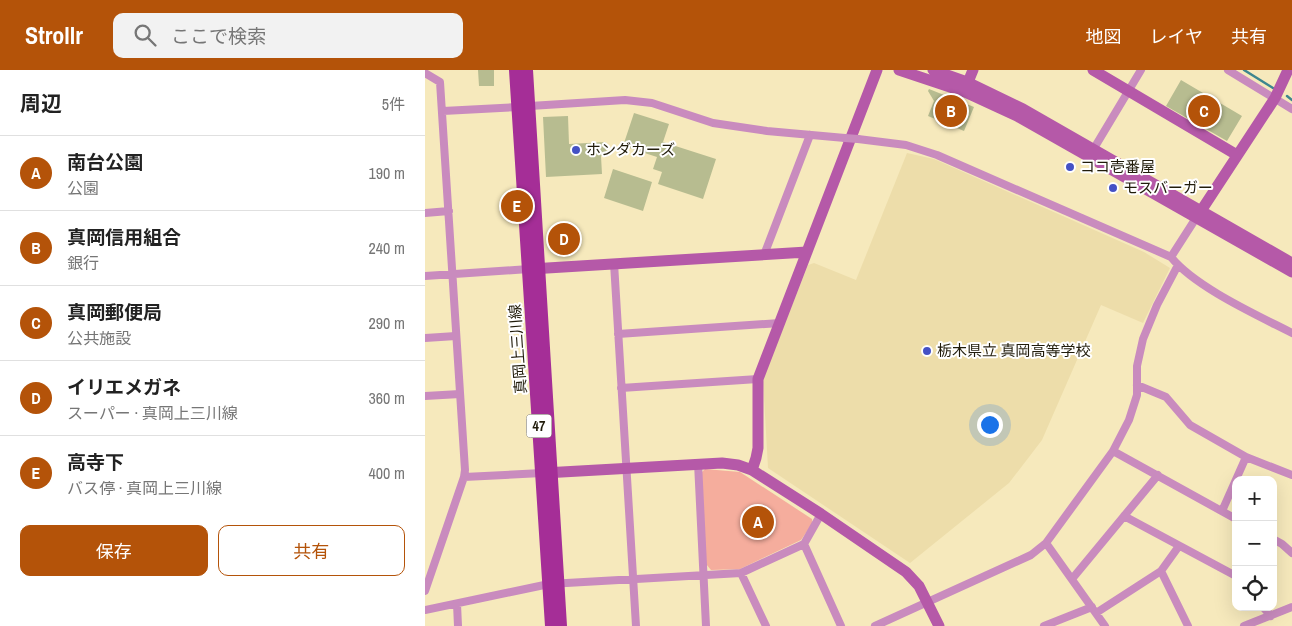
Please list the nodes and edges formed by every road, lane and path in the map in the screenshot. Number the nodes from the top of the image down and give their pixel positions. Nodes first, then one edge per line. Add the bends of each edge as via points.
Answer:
1 (515, 70) edge
2 (527, 70) edge
3 (877, 70) edge
4 (899, 70) edge
5 (933, 70) edge
6 (973, 70) edge
7 (1093, 70) edge
8 (1141, 70) edge
9 (1228, 70) edge
10 (1288, 70) edge
11 (425, 73) edge
12 (966, 87) junction
13 (1129, 90) junction
14 (1275, 98) junction
15 (524, 106) junction
16 (1292, 109) edge
17 (443, 111) junction
18 (810, 135) junction
19 (1093, 150) junction
20 (1237, 155) junction
21 (449, 212) junction
22 (425, 213) edge
23 (1199, 215) junction
24 (807, 252) junction
25 (764, 255) junction
26 (1171, 257) junction
27 (614, 263) junction
28 (1292, 263) edge
29 (1178, 265) junction
30 (534, 268) junction
31 (1292, 272) edge
32 (453, 274) junction
33 (425, 276) edge
34 (780, 323) junction
35 (1292, 333) edge
36 (618, 334) junction
37 (456, 336) junction
38 (425, 338) edge
39 (758, 379) junction
40 (1137, 385) junction
41 (621, 388) junction
42 (460, 394) junction
43 (425, 396) edge
44 (1113, 450) junction
45 (1246, 457) junction
46 (697, 463) junction
47 (626, 468) junction
48 (752, 470) junction
49 (547, 473) junction
50 (1158, 475) junction
51 (1292, 475) edge
52 (464, 477) junction
53 (1222, 511) junction
54 (821, 514) junction
55 (1124, 516) junction
56 (1232, 517) edge
57 (1277, 542) edge
58 (804, 544) junction
59 (1046, 544) junction
60 (1179, 546) junction
61 (1292, 553) edge
62 (1161, 571) junction
63 (741, 573) junction
64 (1232, 574) edge
65 (703, 575) junction
66 (633, 579) junction
67 (1072, 579) junction
68 (553, 584) junction
69 (425, 591) edge
70 (928, 602) junction
71 (457, 604) junction
72 (1292, 608) edge
73 (425, 610) edge
74 (1094, 610) junction
75 (1267, 611) edge
76 (1271, 616) junction
77 (458, 626) edge
78 (551, 626) edge
79 (561, 626) edge
80 (636, 626) edge
81 (706, 626) edge
82 (765, 626) edge
83 (841, 626) edge
84 (875, 626) edge
85 (939, 626) edge
86 (1044, 626) edge
87 (1105, 626) edge
88 (1189, 626) edge
89 (1244, 626) edge

1 - 15 main road, 真岡上三川線 / 47
2 - 15 main road, 真岡上三川線 / 47
3 - 24 street
4 - 12 street
5 - 12 street
6 - 12 street
7 - 13 street
8 - 13 street
9 - 14 street
10 - 14 street
11 - 17 street via 440,82
12 - 19 street via 1023,109
12 - 23 street
13 - 19 street
13 - 20 street
14 - 16 street
14 - 20 street
15 - 17 street
15 - 18 street via 625,100 652,103 713,123
15 - 30 main road, 真岡上三川線 / 47
17 - 21 street
18 - 25 street
18 - 26 street, bridge via 906,145 937,155
19 - 23 street
20 - 23 street
21 - 22 street
21 - 32 street
23 - 26 street
23 - 28 street
23 - 31 street
24 - 25 street
24 - 34 street
25 - 27 street
26 - 29 street
27 - 30 street
27 - 36 street
29 - 35 street via 1211,289
29 - 40 street via 1143,339
30 - 32 street
30 - 49 main road, 真岡上三川線 / 47
32 - 33 street
32 - 37 street
34 - 36 street
34 - 39 street
36 - 41 street
37 - 38 street
37 - 42 street
39 - 41 street
39 - 48 street via 758,448
40 - 44 street via 1129,420
40 - 45 street via 1166,397 1191,426
41 - 47 street
42 - 43 street
42 - 52 street
44 - 50 street
44 - 59 street
45 - 51 street
45 - 53 street
46 - 47 street
46 - 48 street via 722,463
46 - 65 street
47 - 49 street
47 - 66 street
48 - 54 street
49 - 52 street
49 - 68 main road, 真岡上三川線 / 47
50 - 53 street
50 - 55 street
52 - 69 street
53 - 56 street
54 - 58 street
54 - 70 street via 906,572
55 - 60 street
55 - 67 street
57 - 61 street
58 - 63 street
58 - 83 street
59 - 67 street
59 - 70 street via 1031,555
60 - 62 street
60 - 64 street
62 - 74 street
62 - 88 street
63 - 65 street
63 - 82 street
65 - 66 street
65 - 81 street
66 - 68 street
66 - 80 street
67 - 74 street
68 - 71 street
68 - 78 main road, 真岡上三川線 / 47
68 - 79 main road, 真岡上三川線 / 47
70 - 84 street
70 - 85 street
71 - 73 street
71 - 77 street
72 - 76 street
74 - 86 street
74 - 87 street
75 - 76 street
76 - 89 street

